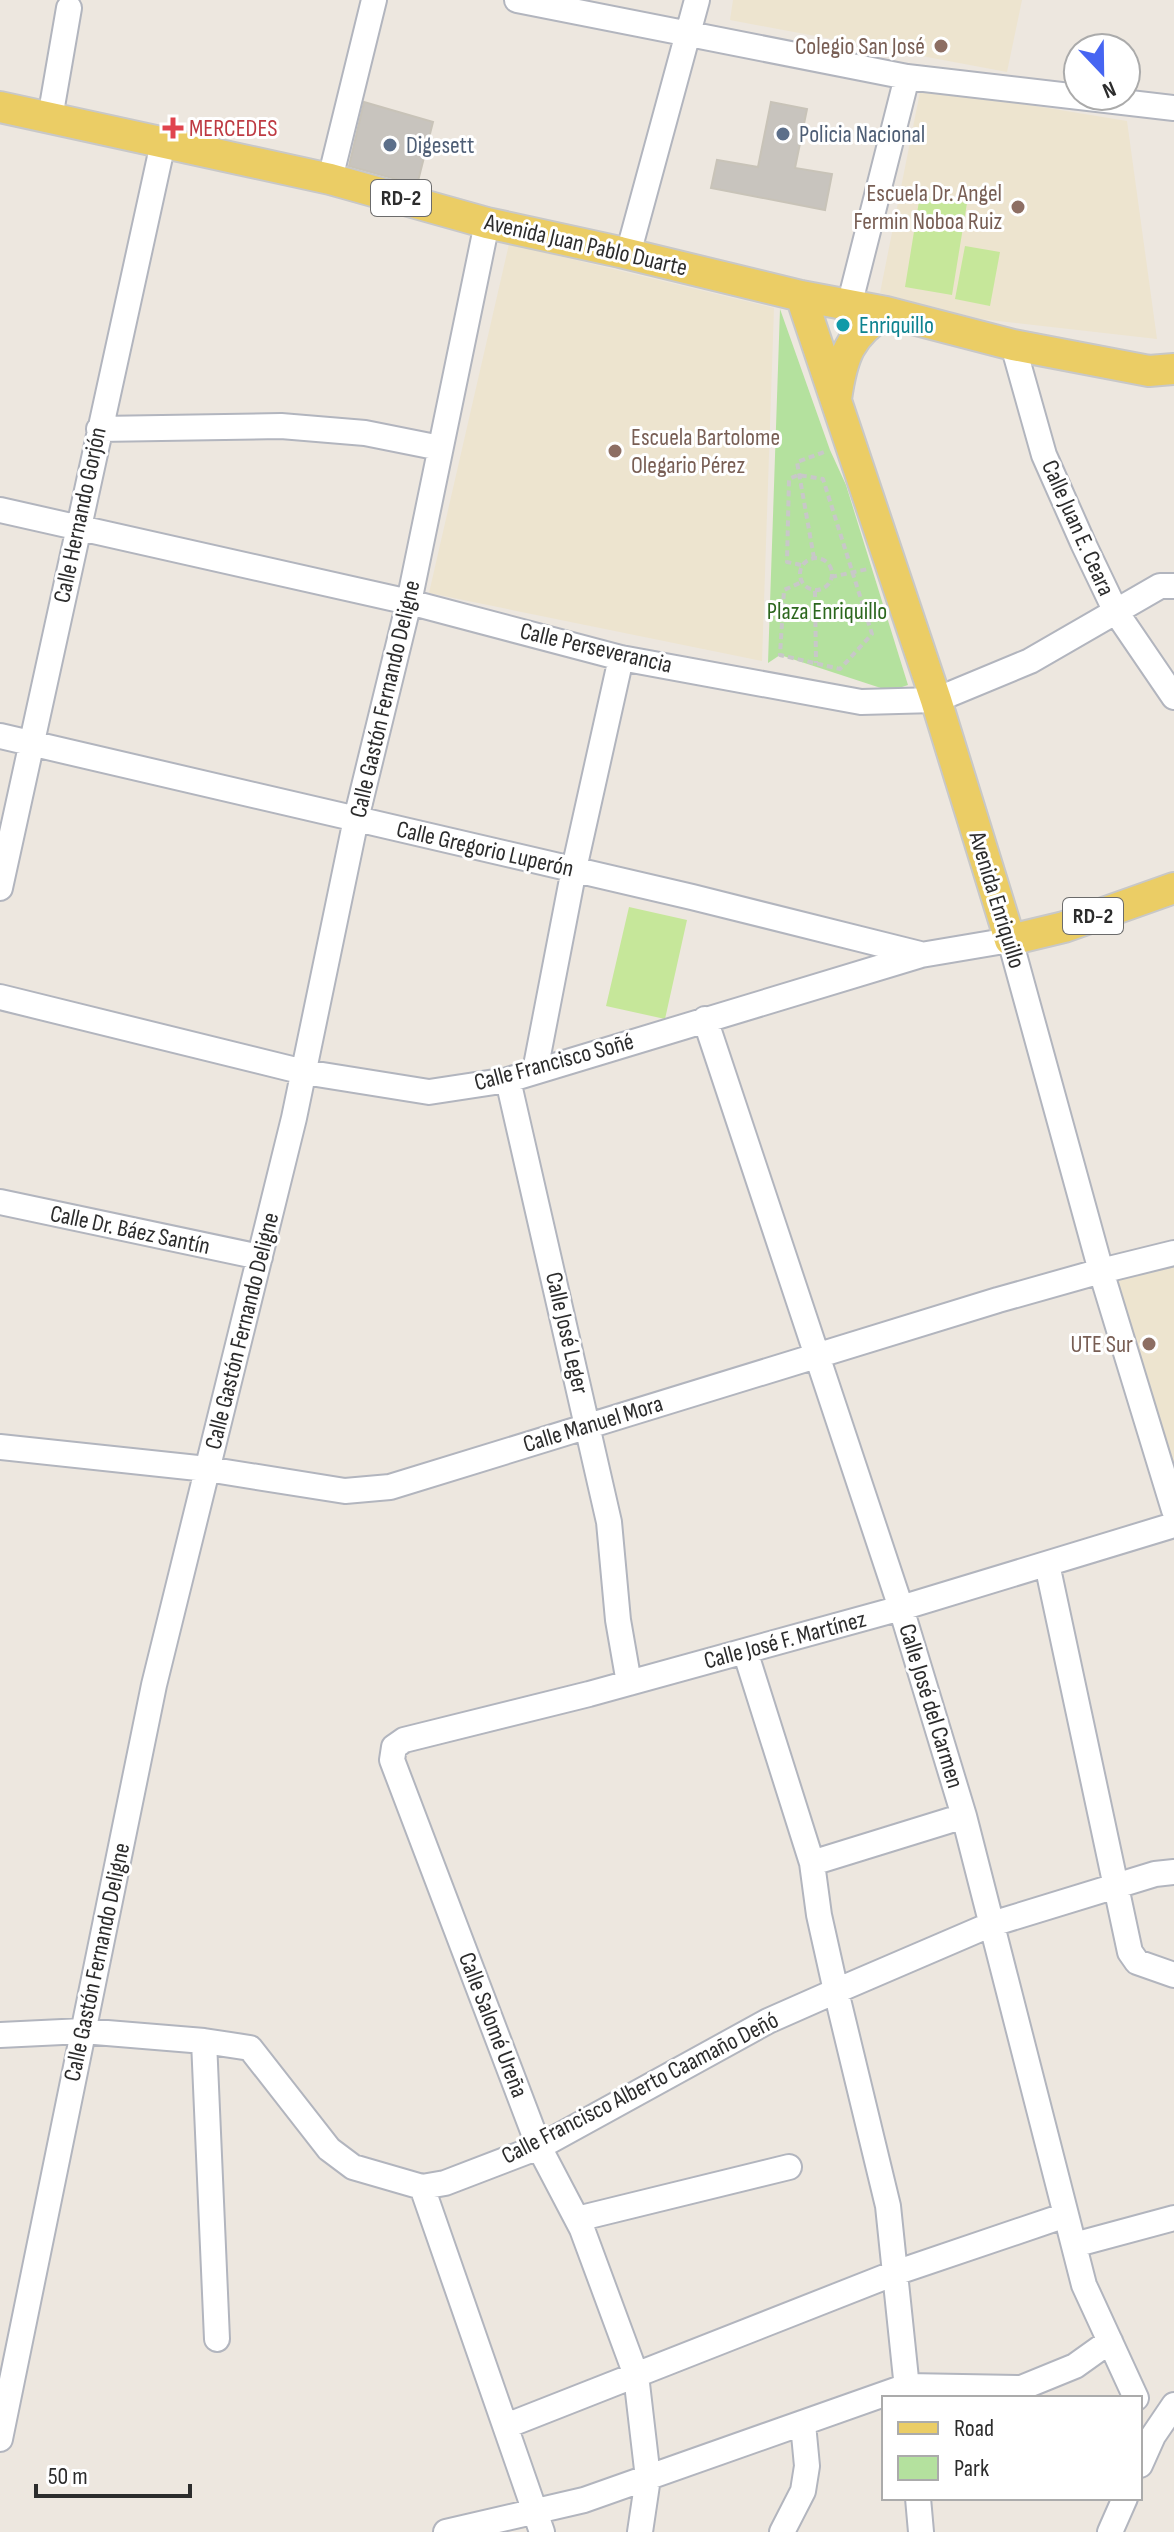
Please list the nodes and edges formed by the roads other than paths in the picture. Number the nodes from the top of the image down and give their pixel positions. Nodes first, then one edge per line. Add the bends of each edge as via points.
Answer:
1 (374, 0) edge
2 (517, 0) edge
3 (697, 0) edge
4 (69, 8) dead end
5 (689, 35) junction
6 (907, 77) junction
7 (0, 107) edge
8 (1174, 108) edge
9 (50, 118) junction
10 (163, 143) junction
11 (330, 179) junction
12 (487, 223) junction
13 (628, 254) junction
14 (801, 296) junction
15 (849, 306) junction
16 (886, 312) junction
17 (1013, 345) junction
18 (1174, 369) edge
19 (835, 399) junction
20 (99, 429) junction
21 (440, 448) junction
22 (0, 510) edge
23 (77, 527) junction
24 (1174, 586) edge
25 (409, 602) junction
26 (1116, 612) junction
27 (621, 658) junction
28 (1174, 697) edge
29 (936, 700) junction
30 (0, 736) edge
31 (31, 744) junction
32 (356, 819) junction
33 (574, 869) junction
34 (0, 888) edge
35 (1174, 888) edge
36 (1010, 940) junction
37 (921, 955) junction
38 (0, 997) edge
39 (705, 1019) junction
40 (535, 1071) junction
41 (304, 1072) junction
42 (508, 1080) junction
43 (0, 1202) edge
44 (1174, 1253) edge
45 (260, 1257) junction
46 (1101, 1271) junction
47 (816, 1356) junction
48 (589, 1425) junction
49 (0, 1447) edge
50 (207, 1469) junction
51 (1174, 1510) edge
52 (1174, 1525) edge
53 (1047, 1564) junction
54 (901, 1608) junction
55 (745, 1651) junction
56 (629, 1683) junction
57 (394, 1747) joint
58 (964, 1816) junction
59 (812, 1863) junction
60 (1174, 1872) edge
61 (1118, 1885) junction
62 (992, 1924) junction
63 (1174, 1975) edge
64 (836, 1991) junction
65 (83, 2031) junction
66 (0, 2035) edge
67 (204, 2041) junction
68 (539, 2147) junction
69 (789, 2167) dead end
70 (422, 2187) junction
71 (1066, 2215) junction
72 (1174, 2218) edge
73 (577, 2219) junction
74 (1074, 2245) junction
75 (895, 2273) junction
76 (217, 2339) dead end
77 (1110, 2341) junction
78 (636, 2375) junction
79 (908, 2392) edge
80 (1135, 2396) edge
81 (882, 2400) edge
82 (1174, 2405) edge
83 (1142, 2411) edge
84 (803, 2424) junction
85 (506, 2426) junction
86 (1153, 2436) junction
87 (0, 2439) edge
88 (1142, 2461) edge
89 (648, 2478) junction
90 (918, 2500) edge
91 (1124, 2500) edge
92 (539, 2522) edge
93 (446, 2532) edge
94 (640, 2532) edge
95 (782, 2532) edge
96 (921, 2532) edge
97 (1110, 2532) edge

1 - 11 street
2 - 5 street
3 - 5 street
4 - 9 street
5 - 6 street
5 - 13 street
6 - 8 street
6 - 15 street
7 - 9 main road, Avenida Juan Pablo Duarte / RD-2
9 - 10 main road, Avenida Juan Pablo Duarte / RD-2
10 - 11 main road, Avenida Juan Pablo Duarte / RD-2
10 - 20 street, Calle Hernando Gorjón
11 - 12 main road, Avenida Juan Pablo Duarte / RD-2
12 - 13 main road, Avenida Juan Pablo Duarte / RD-2
12 - 21 street, Calle Gastón Fernando Deligne
13 - 14 main road, Avenida Juan Pablo Duarte / RD-2
14 - 15 main road, Avenida Juan Pablo Duarte / RD-2
14 - 19 main road, Avenida Enriquillo
15 - 16 main road, Avenida Juan Pablo Duarte / RD-2
16 - 17 main road, Avenida Juan Pablo Duarte / RD-2
16 - 19 main road via 859,332 846,353
17 - 18 main road, Avenida Juan Pablo Duarte / RD-2 via 1149,371
17 - 26 street, Calle Juan E. Ceara via 1044,455
19 - 29 main road, Avenida Enriquillo
20 - 21 street via 281,426 365,433
20 - 23 street, Calle Hernando Gorjón
21 - 25 street, Calle Gastón Fernando Deligne
22 - 23 street, Calle Perseverancia
23 - 25 street, Calle Perseverancia
23 - 31 street, Calle Hernando Gorjón
24 - 26 street, Calle Perseverancia via 1160,586
25 - 27 street, Calle Perseverancia
25 - 32 street, Calle Gastón Fernando Deligne
26 - 28 street, Calle Juan E. Ceara
26 - 29 street, Calle Perseverancia via 1030,661
27 - 29 street, Calle Perseverancia via 861,702
27 - 33 street
29 - 36 main road, Avenida Enriquillo
30 - 31 street, Calle Gregorio Luperón
31 - 32 street, Calle Gregorio Luperón
31 - 34 street, Calle Hernando Gorjón
32 - 33 street, Calle Gregorio Luperón
32 - 41 street, Calle Gastón Fernando Deligne
33 - 37 street, Calle Gregorio Luperón
33 - 40 street
35 - 36 main road, RD-2
36 - 37 street, Calle Francisco Soñé
36 - 46 street, Avenida Enriquillo
37 - 39 street, Calle Francisco Soñé
38 - 41 street, Calle Francisco Soñé
39 - 40 street, Calle Francisco Soñé
39 - 47 street, Calle José del Carmen
40 - 42 street, Calle Francisco Soñé
41 - 42 street, Calle Francisco Soñé via 429,1092
41 - 45 street, Calle Gastón Fernando Deligne
42 - 48 street, Calle José Leger
43 - 45 street, Calle Dr. Báez Santín
44 - 46 street, Calle Manuel Mora
45 - 50 street, Calle Gastón Fernando Deligne
46 - 47 street, Calle Manuel Mora
46 - 51 street, Avenida Enriquillo
47 - 48 street, Calle Manuel Mora
47 - 54 street, Calle José del Carmen
48 - 50 street, Calle Manuel Mora via 390,1487 345,1491
48 - 56 street, Calle José Leger via 609,1522
49 - 50 street, Calle Manuel Mora
50 - 65 street, Calle Gastón Fernando Deligne via 154,1685
52 - 53 street, Calle José F. Martínez
53 - 54 street, Calle José F. Martínez
53 - 61 street
54 - 55 street, Calle José F. Martínez
54 - 58 street, Calle José del Carmen
55 - 56 street, Calle José F. Martínez
55 - 59 street
56 - 57 street, Calle José F. Martínez via 404,1740
57 - 68 street, Calle Salomé Ureña via 392,1760
58 - 59 street
58 - 62 street, Calle José del Carmen
59 - 64 street
60 - 61 street, Calle Francisco Alberto Caamaño Deñó
61 - 62 street, Calle Francisco Alberto Caamaño Deñó
61 - 63 street via 1130,1952 1137,1962
62 - 64 street, Calle Francisco Alberto Caamaño Deñó
62 - 71 street, Calle José del Carmen
64 - 68 street, Calle Francisco Alberto Caamaño Deñó via 768,2021
64 - 75 street via 888,2206
65 - 66 street
65 - 67 street
65 - 87 street, Calle Gastón Fernando Deligne
67 - 70 street via 250,2048 329,2149 353,2167
67 - 76 street
68 - 70 street, Calle Francisco Alberto Caamaño Deñó
68 - 73 street, Calle Salomé Ureña
69 - 73 street
70 - 85 street
71 - 74 street, Calle José del Carmen
71 - 75 street
72 - 74 street
73 - 78 street, Calle Salomé Ureña
74 - 77 street, Calle José del Carmen via 1084,2285
75 - 78 street
75 - 79 street
77 - 79 street via 1075,2366 1021,2388
77 - 80 street, Calle José del Carmen
78 - 85 street
78 - 89 street, Calle Salomé Ureña
81 - 84 street
82 - 86 street
83 - 86 street
84 - 89 street
84 - 95 street via 803,2491
85 - 92 street
86 - 88 street
89 - 92 street
89 - 94 street, Calle Salomé Ureña
90 - 96 street
91 - 97 street
92 - 93 street

